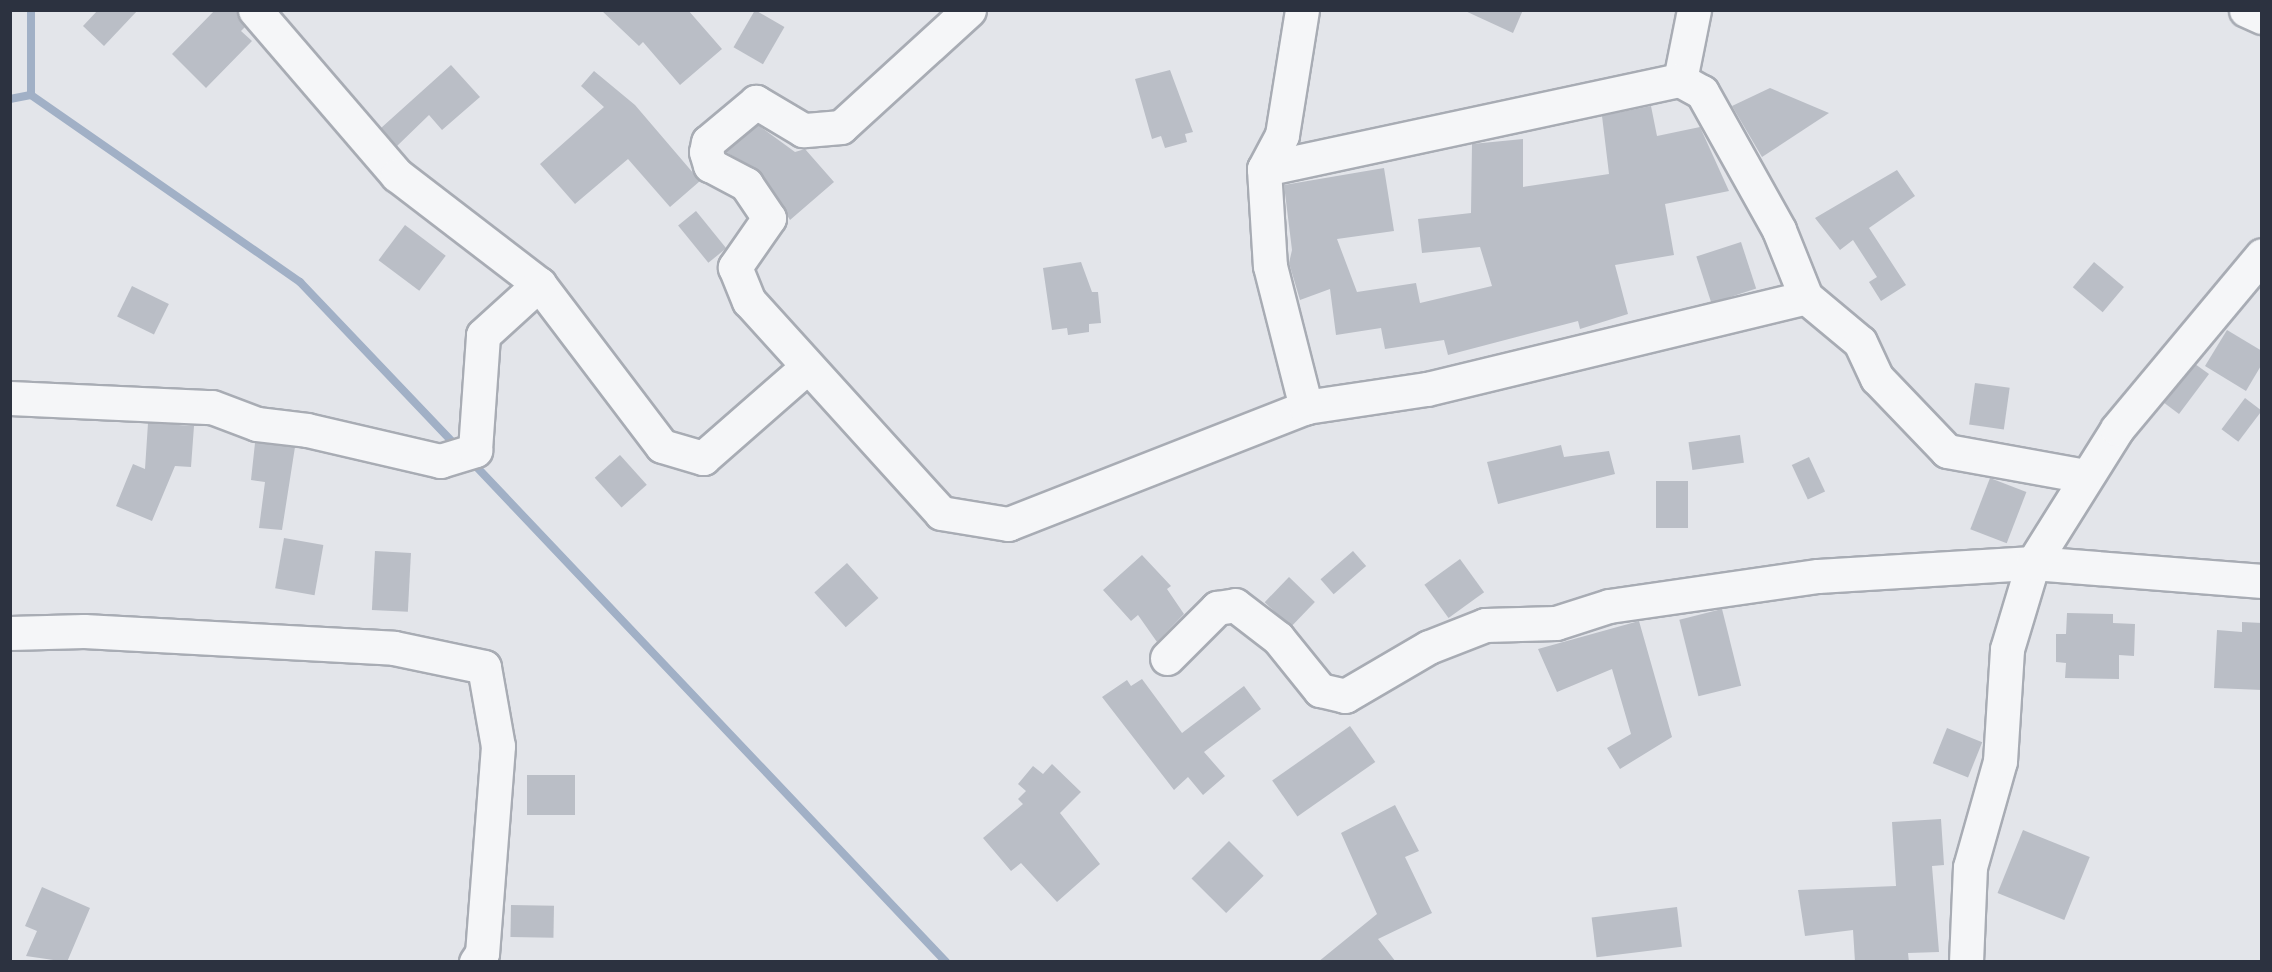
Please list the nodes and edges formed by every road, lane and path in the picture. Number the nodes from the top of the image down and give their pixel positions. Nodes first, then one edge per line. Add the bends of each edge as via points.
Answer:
1 (255, 10) edge
2 (969, 10) edge
3 (1302, 10) edge
4 (1694, 10) edge
5 (2246, 10) edge
6 (2262, 17) edge
7 (1680, 80) junction
8 (1264, 169) junction
9 (2262, 255) edge
10 (539, 284) junction
11 (1806, 297) junction
12 (807, 367) junction
13 (10, 398) edge
14 (1306, 407) junction
15 (2084, 476) junction
16 (2033, 564) junction
17 (2262, 581) edge
18 (10, 633) edge
19 (1167, 658) dead end
20 (476, 962) edge
21 (1966, 962) edge

1 - 10 street via 397,175
2 - 12 street via 841,127 803,130 756,102 708,142 710,165 746,184 769,218 735,267 749,302
3 - 8 street via 1282,135
4 - 7 street
5 - 6 street
7 - 8 street
7 - 11 street via 1702,92 1779,230
8 - 14 street via 1270,266
9 - 15 street
10 - 12 street via 662,446 704,458
10 - 13 street via 483,334 475,450 440,461 308,430 257,424 212,407
11 - 14 street via 1427,388
11 - 15 street via 1860,342 1877,378 1947,451
12 - 14 street via 941,513 1008,524
15 - 16 street
16 - 17 street
16 - 19 street via 1818,576 1609,606 1556,623 1485,625 1430,647 1346,696 1320,690 1278,638 1235,605 1217,608
16 - 21 street via 2007,649 2000,762 1970,867
18 - 20 street via 84,631 394,648 484,667 498,746 482,953

